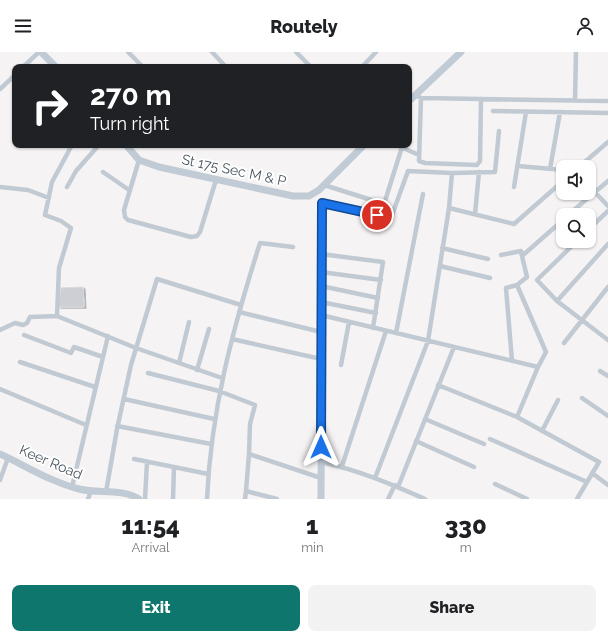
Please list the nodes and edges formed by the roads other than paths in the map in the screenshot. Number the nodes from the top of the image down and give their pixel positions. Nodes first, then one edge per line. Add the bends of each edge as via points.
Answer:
1 (40, 52) edge
2 (128, 52) edge
3 (212, 52) edge
4 (296, 52) edge
5 (376, 52) edge
6 (461, 52) edge
7 (576, 52) edge
8 (26, 64) edge
9 (53, 64) edge
10 (140, 64) edge
11 (223, 64) edge
12 (308, 64) edge
13 (365, 64) edge
14 (12, 78) edge
15 (0, 89) edge
16 (418, 97) junction
17 (481, 99) junction
18 (412, 100) edge
19 (575, 100) junction
20 (608, 101) edge
21 (493, 111) dead end
22 (526, 112) junction
23 (560, 112) junction
24 (608, 113) edge
25 (500, 131) dead end
26 (608, 142) edge
27 (70, 148) edge
28 (96, 148) edge
29 (129, 148) edge
30 (361, 148) edge
31 (402, 148) edge
32 (404, 148) edge
33 (419, 154) junction
34 (139, 160) junction
35 (587, 160) edge
36 (518, 166) junction
37 (550, 169) junction
38 (556, 169) edge
39 (103, 172) dead end
40 (479, 172) junction
41 (452, 173) junction
42 (216, 180) junction
43 (608, 181) edge
44 (0, 186) edge
45 (67, 187) dead end
46 (514, 187) dead end
47 (556, 187) edge
48 (322, 188) junction
49 (129, 190) junction
50 (596, 191) edge
51 (596, 193) edge
52 (423, 194) dead end
53 (49, 198) junction
54 (586, 200) edge
55 (322, 203) joint
56 (608, 206) edge
57 (449, 208) junction
58 (576, 208) edge
59 (608, 211) edge
60 (475, 214) junction
61 (596, 222) edge
62 (556, 226) edge
63 (608, 244) edge
64 (293, 247) dead end
65 (442, 248) junction
66 (570, 248) edge
67 (321, 254) junction
68 (501, 255) dead end
69 (522, 256) junction
70 (488, 259) dead end
71 (440, 266) junction
72 (321, 272) junction
73 (490, 278) dead end
74 (381, 280) junction
75 (516, 285) junction
76 (321, 286) junction
77 (608, 287) edge
78 (378, 298) junction
79 (557, 301) junction
80 (321, 302) junction
81 (241, 305) junction
82 (239, 312) junction
83 (376, 313) junction
84 (321, 315) junction
85 (57, 316) junction
86 (581, 320) junction
87 (189, 322) dead end
88 (349, 322) junction
89 (373, 328) junction
90 (209, 329) dead end
91 (0, 330) edge
92 (386, 331) junction
93 (321, 332) junction
94 (396, 333) junction
95 (24, 335) dead end
96 (108, 336) junction
97 (232, 339) junction
98 (608, 340) edge
99 (428, 341) junction
100 (564, 342) dead end
101 (454, 347) junction
102 (136, 348) junction
103 (103, 357) junction
104 (321, 359) junction
105 (512, 361) junction
106 (20, 362) dead end
107 (179, 363) junction
108 (341, 365) dead end
109 (538, 367) junction
110 (197, 370) junction
111 (600, 370) dead end
112 (148, 373) dead end
113 (608, 376) edge
114 (222, 378) junction
115 (438, 386) junction
116 (95, 388) junction
117 (0, 389) edge
118 (219, 391) junction
119 (582, 398) dead end
120 (124, 399) junction
121 (558, 400) dead end
122 (608, 416) edge
123 (517, 417) junction
124 (214, 419) junction
125 (425, 419) junction
126 (86, 425) junction
127 (117, 426) junction
128 (542, 431) junction
129 (490, 439) dead end
130 (416, 440) junction
131 (211, 444) junction
132 (484, 444) dead end
133 (0, 454) edge
134 (248, 454) junction
135 (8, 458) junction
136 (134, 459) dead end
137 (147, 462) junction
138 (321, 462) junction
139 (342, 466) junction
140 (174, 467) junction
141 (474, 467) dead end
142 (592, 473) junction
143 (208, 474) junction
144 (321, 478) junction
145 (375, 478) junction
146 (0, 480) edge
147 (587, 482) junction
148 (495, 484) dead end
149 (396, 486) junction
150 (608, 486) edge
151 (72, 487) junction
152 (91, 491) junction
153 (246, 491) junction
154 (106, 492) junction
155 (123, 496) edge
156 (88, 499) edge
157 (139, 499) edge
158 (145, 499) edge
159 (173, 499) edge
160 (207, 499) edge
161 (245, 499) edge
162 (278, 499) edge
163 (321, 499) edge
164 (388, 499) edge
165 (423, 499) edge
166 (527, 499) edge
167 (578, 499) edge

1 - 8 street
1 - 9 street
2 - 10 street
3 - 11 street
4 - 12 street
5 - 13 street
6 - 16 street
7 - 19 street
14 - 15 street
16 - 17 street
16 - 18 street
16 - 33 street
17 - 19 street
17 - 33 street via 480,164 426,163 419,161
19 - 20 street
21 - 22 street
22 - 23 street
22 - 36 street
23 - 24 street
23 - 37 street
25 - 40 street via 495,172
26 - 35 street
27 - 53 street via 52,182
28 - 45 street via 76,171
29 - 34 street
30 - 48 street
31 - 48 street via 385,201 381,203
32 - 33 street
34 - 42 street, St 175 Sec M & P
34 - 49 street
36 - 37 street
36 - 46 street
37 - 38 street
39 - 49 street
40 - 41 street
40 - 60 street
41 - 55 street via 408,171 391,218
41 - 57 street
42 - 48 street, St 175 Sec M & P via 293,196 309,196
42 - 49 street via 200,232 195,237 128,220 124,210
43 - 50 street
44 - 53 street via 28,190
47 - 60 street via 514,224
51 - 56 street
52 - 94 street
53 - 85 street via 45,215 71,228 59,268
54 - 58 street
55 - 67 street
57 - 60 street
57 - 65 street
59 - 61 street
62 - 69 street
63 - 79 street
64 - 81 street via 260,243
65 - 70 street
65 - 71 street
66 - 79 street via 537,280
67 - 72 street
67 - 74 street via 383,262
68 - 69 street via 521,251
69 - 75 street via 527,277
71 - 73 street
71 - 99 street
72 - 74 street
72 - 76 street
74 - 78 street
75 - 105 street via 506,288
75 - 109 street via 546,352
76 - 78 street
76 - 80 street
77 - 86 street
78 - 83 street
79 - 86 street
80 - 83 street
80 - 84 street
81 - 82 street
81 - 102 street via 157,278
82 - 93 street
82 - 97 street
83 - 89 street
84 - 88 street
84 - 93 street
85 - 91 street via 30,317 23,325 15,323
85 - 96 street
86 - 98 street
86 - 100 street
87 - 107 street
88 - 89 street
88 - 108 street
89 - 92 street
90 - 110 street
92 - 94 street
92 - 139 street
93 - 104 street
94 - 99 street
95 - 103 street via 71,353 74,347
96 - 102 street
96 - 103 street
97 - 104 street
97 - 114 street
99 - 101 street
99 - 145 street
101 - 105 street
101 - 115 street
102 - 107 street
102 - 120 street
103 - 116 street
104 - 138 street
105 - 109 street
106 - 116 street
107 - 110 street
109 - 123 street
110 - 114 street
111 - 113 street
112 - 118 street
114 - 118 street
115 - 123 street
115 - 125 street
116 - 126 street
117 - 126 street
118 - 124 street
118 - 134 street via 255,405 250,424
119 - 122 street
120 - 124 street
120 - 127 street
121 - 128 street
123 - 128 street
124 - 131 street
125 - 130 street
125 - 132 street
126 - 151 street
127 - 131 street
127 - 154 street
128 - 142 street via 599,462
129 - 147 street
130 - 141 street
130 - 149 street
131 - 143 street
133 - 135 street, Keer Road
134 - 144 street
134 - 153 street
135 - 146 street
135 - 151 street, Keer Road via 38,474
136 - 137 street
137 - 140 street
137 - 158 street
138 - 139 street
138 - 144 street
139 - 145 street
140 - 143 street
140 - 159 street
142 - 147 street
142 - 150 street
143 - 160 street
144 - 163 street
145 - 149 street
147 - 167 street
148 - 166 street
149 - 164 street
149 - 165 street
151 - 152 street, Keer Road
152 - 154 street, Keer Road
152 - 156 street
153 - 161 street
153 - 162 street
154 - 155 street, Keer Road
155 - 157 street, Keer Road

